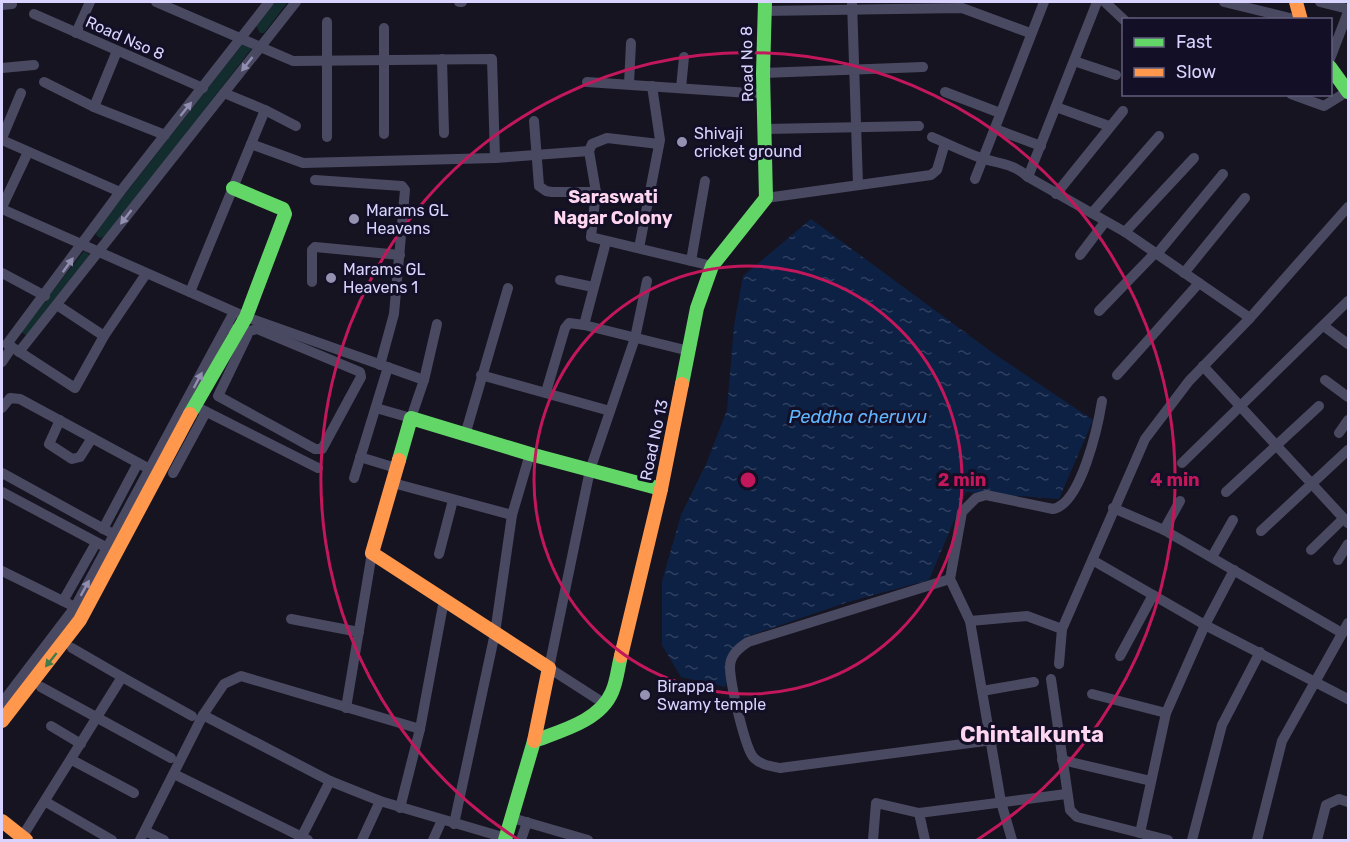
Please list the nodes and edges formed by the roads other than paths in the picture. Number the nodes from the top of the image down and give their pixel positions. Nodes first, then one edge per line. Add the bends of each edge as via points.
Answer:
1 (90, 2) edge
2 (156, 2) edge
3 (269, 2) edge
4 (296, 2) edge
5 (1044, 2) edge
6 (1096, 2) edge
7 (1105, 2) edge
8 (1224, 2) edge
9 (1296, 2) edge
10 (1320, 2) edge
11 (764, 6) edge
12 (853, 6) edge
13 (1348, 11) edge
14 (34, 14) dead end
15 (1269, 16) edge
16 (1122, 18) edge
17 (1284, 18) edge
18 (1300, 18) edge
19 (327, 22) dead end
20 (384, 28) dead end
21 (76, 33) junction
22 (1030, 33) junction
23 (242, 37) junction
24 (631, 43) dead end
25 (260, 46) junction
26 (117, 51) junction
27 (1332, 54) edge
28 (684, 57) dead end
29 (385, 58) junction
30 (442, 59) junction
31 (327, 60) junction
32 (1074, 61) junction
33 (34, 65) dead end
34 (923, 67) dead end
35 (2, 68) edge
36 (1332, 70) edge
37 (854, 71) junction
38 (763, 73) junction
39 (1116, 75) dead end
40 (44, 82) dead end
41 (587, 82) dead end
42 (629, 84) junction
43 (652, 86) junction
44 (203, 88) junction
45 (681, 88) junction
46 (945, 92) dead end
47 (1348, 92) edge
48 (21, 93) dead end
49 (224, 93) junction
50 (764, 94) junction
51 (1296, 96) edge
52 (94, 107) junction
53 (1056, 107) junction
54 (265, 110) junction
55 (1123, 111) dead end
56 (1000, 113) junction
57 (534, 121) dead end
58 (296, 126) dead end
59 (855, 126) junction
60 (919, 126) dead end
61 (1109, 126) junction
62 (765, 129) junction
63 (994, 129) junction
64 (384, 134) dead end
65 (444, 134) dead end
66 (165, 135) junction
67 (1159, 136) dead end
68 (932, 137) dead end
69 (327, 138) dead end
70 (2, 139) edge
71 (945, 143) junction
72 (251, 144) junction
73 (659, 144) junction
74 (1041, 146) junction
75 (589, 151) junction
76 (28, 152) junction
77 (537, 156) junction
78 (495, 158) junction
79 (1194, 158) dead end
80 (983, 159) junction
81 (1223, 174) dead end
82 (1028, 177) junction
83 (975, 179) dead end
84 (315, 180) dead end
85 (705, 181) dead end
86 (858, 185) junction
87 (233, 188) junction
88 (120, 192) junction
89 (596, 192) junction
90 (1056, 194) junction
91 (766, 198) junction
92 (1245, 198) dead end
93 (1348, 207) edge
94 (2, 208) edge
95 (1092, 213) junction
96 (1105, 222) junction
97 (1125, 232) junction
98 (606, 242) junction
99 (83, 244) junction
100 (639, 248) junction
101 (99, 250) junction
102 (1156, 254) junction
103 (400, 255) junction
104 (1080, 255) dead end
105 (691, 261) junction
106 (712, 266) junction
107 (2, 273) edge
108 (1184, 273) junction
109 (146, 274) junction
110 (560, 280) dead end
111 (647, 281) dead end
112 (312, 282) dead end
113 (1199, 283) junction
114 (593, 287) junction
115 (508, 288) dead end
116 (190, 292) junction
117 (45, 296) junction
118 (1348, 301) edge
119 (57, 305) junction
120 (1099, 311) dead end
121 (240, 314) junction
122 (1250, 318) junction
123 (437, 324) dead end
124 (584, 325) junction
125 (1325, 327) junction
126 (104, 336) junction
127 (237, 337) junction
128 (635, 338) junction
129 (1348, 344) edge
130 (10, 346) edge
131 (689, 351) junction
132 (2, 362) edge
133 (384, 366) junction
134 (1203, 366) junction
135 (481, 375) junction
136 (1117, 375) dead end
137 (424, 380) junction
138 (1325, 380) dead end
139 (546, 392) junction
140 (1348, 397) edge
141 (1102, 401) dead end
142 (1242, 406) junction
143 (1319, 406) dead end
144 (195, 407) junction
145 (2, 408) edge
146 (376, 408) junction
147 (610, 411) junction
148 (411, 418) junction
149 (60, 420) junction
150 (1348, 420) edge
151 (1339, 433) dead end
152 (465, 435) junction
153 (92, 438) junction
154 (1275, 444) junction
155 (1348, 450) edge
156 (530, 454) junction
157 (360, 457) junction
158 (138, 463) junction
159 (1182, 463) dead end
160 (318, 468) dead end
161 (396, 468) junction
162 (590, 470) junction
163 (153, 471) junction
164 (2, 473) edge
165 (173, 473) dead end
166 (354, 478) dead end
167 (393, 483) junction
168 (1312, 483) junction
169 (661, 489) junction
170 (2, 492) edge
171 (1226, 492) dead end
172 (453, 500) junction
173 (1180, 501) dead end
174 (1113, 508) junction
175 (512, 515) junction
176 (1233, 520) dead end
177 (1346, 520) edge
178 (1164, 530) junction
179 (1261, 531) dead end
180 (108, 532) junction
181 (96, 543) junction
182 (1348, 544) edge
183 (1311, 550) dead end
184 (111, 551) junction
185 (372, 553) junction
186 (439, 554) dead end
187 (1212, 557) junction
188 (1338, 560) dead end
189 (1094, 561) junction
190 (1234, 570) junction
191 (2, 571) edge
192 (950, 579) junction
193 (1153, 595) junction
194 (444, 600) junction
195 (63, 602) junction
196 (75, 607) junction
197 (291, 619) dead end
198 (970, 621) junction
199 (1348, 623) edge
200 (1205, 625) junction
201 (68, 627) junction
202 (1062, 629) junction
203 (359, 632) junction
204 (495, 633) junction
205 (1342, 633) junction
206 (72, 648) dead end
207 (1260, 652) junction
208 (1120, 656) dead end
209 (1059, 664) dead end
210 (549, 668) junction
211 (122, 676) junction
212 (1051, 679) dead end
213 (1034, 682) dead end
214 (1314, 682) junction
215 (40, 687) dead end
216 (982, 691) junction
217 (1092, 694) dead end
218 (1348, 699) edge
219 (2, 703) edge
220 (605, 704) junction
221 (346, 708) junction
222 (1166, 713) junction
223 (197, 715) junction
224 (96, 718) junction
225 (2, 721) edge
226 (51, 726) dead end
227 (420, 729) junction
228 (1047, 733) dead end
229 (534, 741) junction
230 (990, 741) junction
231 (81, 744) junction
232 (171, 759) dead end
233 (72, 760) junction
234 (1062, 760) junction
235 (174, 774) junction
236 (330, 781) junction
237 (1151, 781) junction
238 (134, 793) dead end
239 (1065, 794) junction
240 (380, 801) junction
241 (46, 802) junction
242 (1001, 802) junction
243 (1348, 802) edge
244 (400, 808) junction
245 (919, 813) junction
246 (512, 818) junction
247 (442, 820) junction
248 (2, 821) edge
249 (527, 822) junction
250 (454, 824) junction
251 (1140, 833) junction
252 (142, 836) edge
253 (562, 837) edge
254 (24, 839) edge
255 (303, 839) edge
256 (506, 839) edge
257 (112, 840) edge
258 (164, 840) edge
259 (362, 840) edge
260 (433, 840) edge
261 (520, 840) edge
262 (588, 840) edge
263 (873, 840) edge
264 (925, 840) edge
265 (1012, 840) edge
266 (1168, 840) edge
267 (1192, 840) edge
268 (1257, 840) edge
269 (1317, 840) edge

1 - 21 street
2 - 23 street
3 - 23 street
4 - 25 street
5 - 22 street
6 - 32 street
7 - 16 street
8 - 15 street
9 - 18 street
10 - 13 street
11 - 12 street
11 - 38 street, Road No 8
12 - 22 street via 962,8
12 - 37 street
13 - 27 street
14 - 21 street, Road Nso 8
15 - 17 street
19 - 31 street
20 - 29 street
21 - 26 street, Road Nso 8
22 - 56 street
23 - 25 street
23 - 44 street
24 - 42 street
25 - 31 street via 293,61
25 -> 49 street
26 - 44 street, Road Nso 8
26 - 52 street
28 - 45 street
29 - 30 street
29 - 31 street
29 - 64 street
30 - 65 street
30 - 78 street via 492,59
31 - 69 street
32 - 39 street
32 - 53 street
33 - 35 street
34 - 37 street
36 - 47 street
37 - 38 street
37 - 59 street
38 - 50 street, Road No 8
40 - 52 street
41 - 42 street
42 - 43 street
43 - 45 street
43 - 73 street
66 -> 44 street
45 - 50 street
46 - 56 street
47 - 51 street via 1324,106
48 - 70 street
49 - 54 street
49 -> 101 street
50 - 62 street, Road No 8
52 - 66 street
53 - 61 street
53 - 74 street
54 - 58 street
54 - 72 street
55 - 61 street
56 - 63 street
57 - 77 street
59 - 60 street
59 - 62 street
59 - 86 street
61 - 90 street
62 - 91 street, Road No 8
63 - 74 street
63 - 80 street
66 - 88 street
67 - 95 street
68 - 71 street
70 - 76 street
71 - 80 street
71 - 86 street via 934,174
72 - 78 street via 303,163
72 - 87 street
73 - 75 street via 607,138 597,140
73 - 100 street
74 - 82 street
75 - 77 street
75 - 89 street
76 - 88 street
76 - 94 street
77 - 78 street
77 - 89 street via 539,186 546,191
79 - 97 street
80 - 82 street via 1001,161
80 - 83 street
81 - 102 street
82 - 90 street
84 - 103 street via 404,188
85 - 105 street
86 - 91 street
87 - 116 street
87 - 121 street via 283,209 285,214
88 - 99 street
89 - 98 street via 591,237
90 - 95 street
91 - 106 street, Road No 13
92 - 108 street
93 - 122 street
94 - 99 street
95 - 96 street
96 - 97 street
96 - 104 street
97 - 102 street
98 - 100 street
98 - 114 street
99 - 101 street
117 -> 99 street
100 - 105 street
101 - 109 street
101 - 119 street
102 - 108 street
102 - 120 street
103 - 112 street via 315,247
103 - 133 street
105 - 106 street
106 - 131 street, Road No 13 via 697,308
107 - 117 street
108 - 113 street
109 - 116 street
109 - 126 street
110 - 114 street
111 - 128 street
113 - 122 street
113 - 136 street
114 - 124 street
115 - 135 street
116 - 121 street
117 - 130 street
118 - 125 street
119 - 126 street
119 - 130 street
121 - 127 street
121 - 133 street
122 - 134 street
123 - 137 street
124 - 128 street
124 - 139 street via 576,322 565,328
125 - 129 street
125 - 142 street
126 - 130 street via 75,388
127 - 127 street via 257,329 360,372 361,377 322,448 315,449 218,396
127 - 144 street
128 - 131 street
128 - 147 street
130 - 132 street
131 - 169 street, Road No 13
133 - 137 street
133 - 146 street
134 - 142 street
134 - 174 street via 1145,439
135 - 139 street
135 - 152 street
137 - 148 street
138 - 140 street
139 - 147 street
141 - 192 street via 1091,451 1067,501 1053,509 986,495 976,498 962,512
142 - 154 street
142 - 159 street
143 - 154 street
144 - 160 street
144 - 163 street
144 - 165 street
145 - 149 street via 10,398 21,399
146 - 148 street
146 - 157 street
147 - 162 street
148 - 152 street
148 - 161 street
149 - 153 street
149 - 153 street via 49,444 72,459 80,457
150 - 151 street
152 - 156 street
153 - 158 street
154 - 168 street
154 - 171 street
155 - 168 street
156 - 162 street
156 - 175 street
157 - 161 street
157 - 166 street
158 - 163 street
158 - 180 street
161 - 167 street
162 - 169 street
162 - 210 street
163 - 180 street
163 - 184 street
164 - 180 street
167 - 172 street
167 - 185 street
168 - 177 street
168 - 179 street
169 - 220 street, Road No 13 via 612,693
170 - 181 street
172 - 175 street
172 - 186 street
173 - 178 street
174 - 178 street
174 - 189 street
175 - 204 street
176 - 187 street
177 - 183 street
178 - 187 street
180 - 184 street
181 - 184 street
181 - 195 street
182 - 188 street
196 -> 184 street
184 - 201 street
185 - 194 street
185 - 203 street
187 - 190 street
189 - 193 street
189 - 202 street
190 - 200 street
190 - 205 street
191 - 195 street
192 - 198 street
192 - 230 street via 741,646 729,666 743,735 752,757 764,765 780,768
193 - 200 street
193 - 208 street
194 - 204 street
194 - 227 street
195 - 196 street
196 - 201 street
197 - 203 street
198 - 202 street via 1027,616
198 - 216 street
199 - 205 street
200 - 207 street
200 - 222 street
201 - 219 street
201 -> 225 street
202 - 209 street
203 - 221 street
204 - 210 street
204 - 250 street
205 - 214 street
206 - 211 street
207 - 214 street
207 - 267 street via 1222,725
210 - 220 street
210 - 229 street
211 - 223 street
211 - 224 street
212 - 234 street
213 - 216 street
214 - 218 street
214 - 268 street via 1282,741
215 - 224 street
216 - 230 street
217 - 222 street
220 - 229 street via 572,727
221 - 223 street via 241,676 224,684
221 - 227 street
222 - 237 street
223 - 235 street
223 - 236 street
224 - 231 street
224 - 232 street
226 - 231 street
227 - 244 street
228 - 230 street
229 - 246 street
230 - 242 street
231 - 233 street
233 - 238 street
233 - 241 street
234 - 237 street
234 - 239 street
235 - 252 street
235 - 255 street
236 - 240 street
236 - 255 street
237 - 251 street
239 - 242 street
239 - 251 street via 1077,817
240 - 244 street
240 - 259 street
241 - 254 street
241 - 257 street
242 - 245 street
242 - 265 street
243 - 269 street via 1339,800 1326,805
244 - 247 street
245 - 263 street via 876,803
245 - 264 street
246 - 249 street
246 - 256 street
247 - 250 street
247 - 260 street
248 - 254 street
249 - 253 street
249 - 261 street
250 - 256 street
251 - 266 street
252 - 258 street
253 - 262 street

